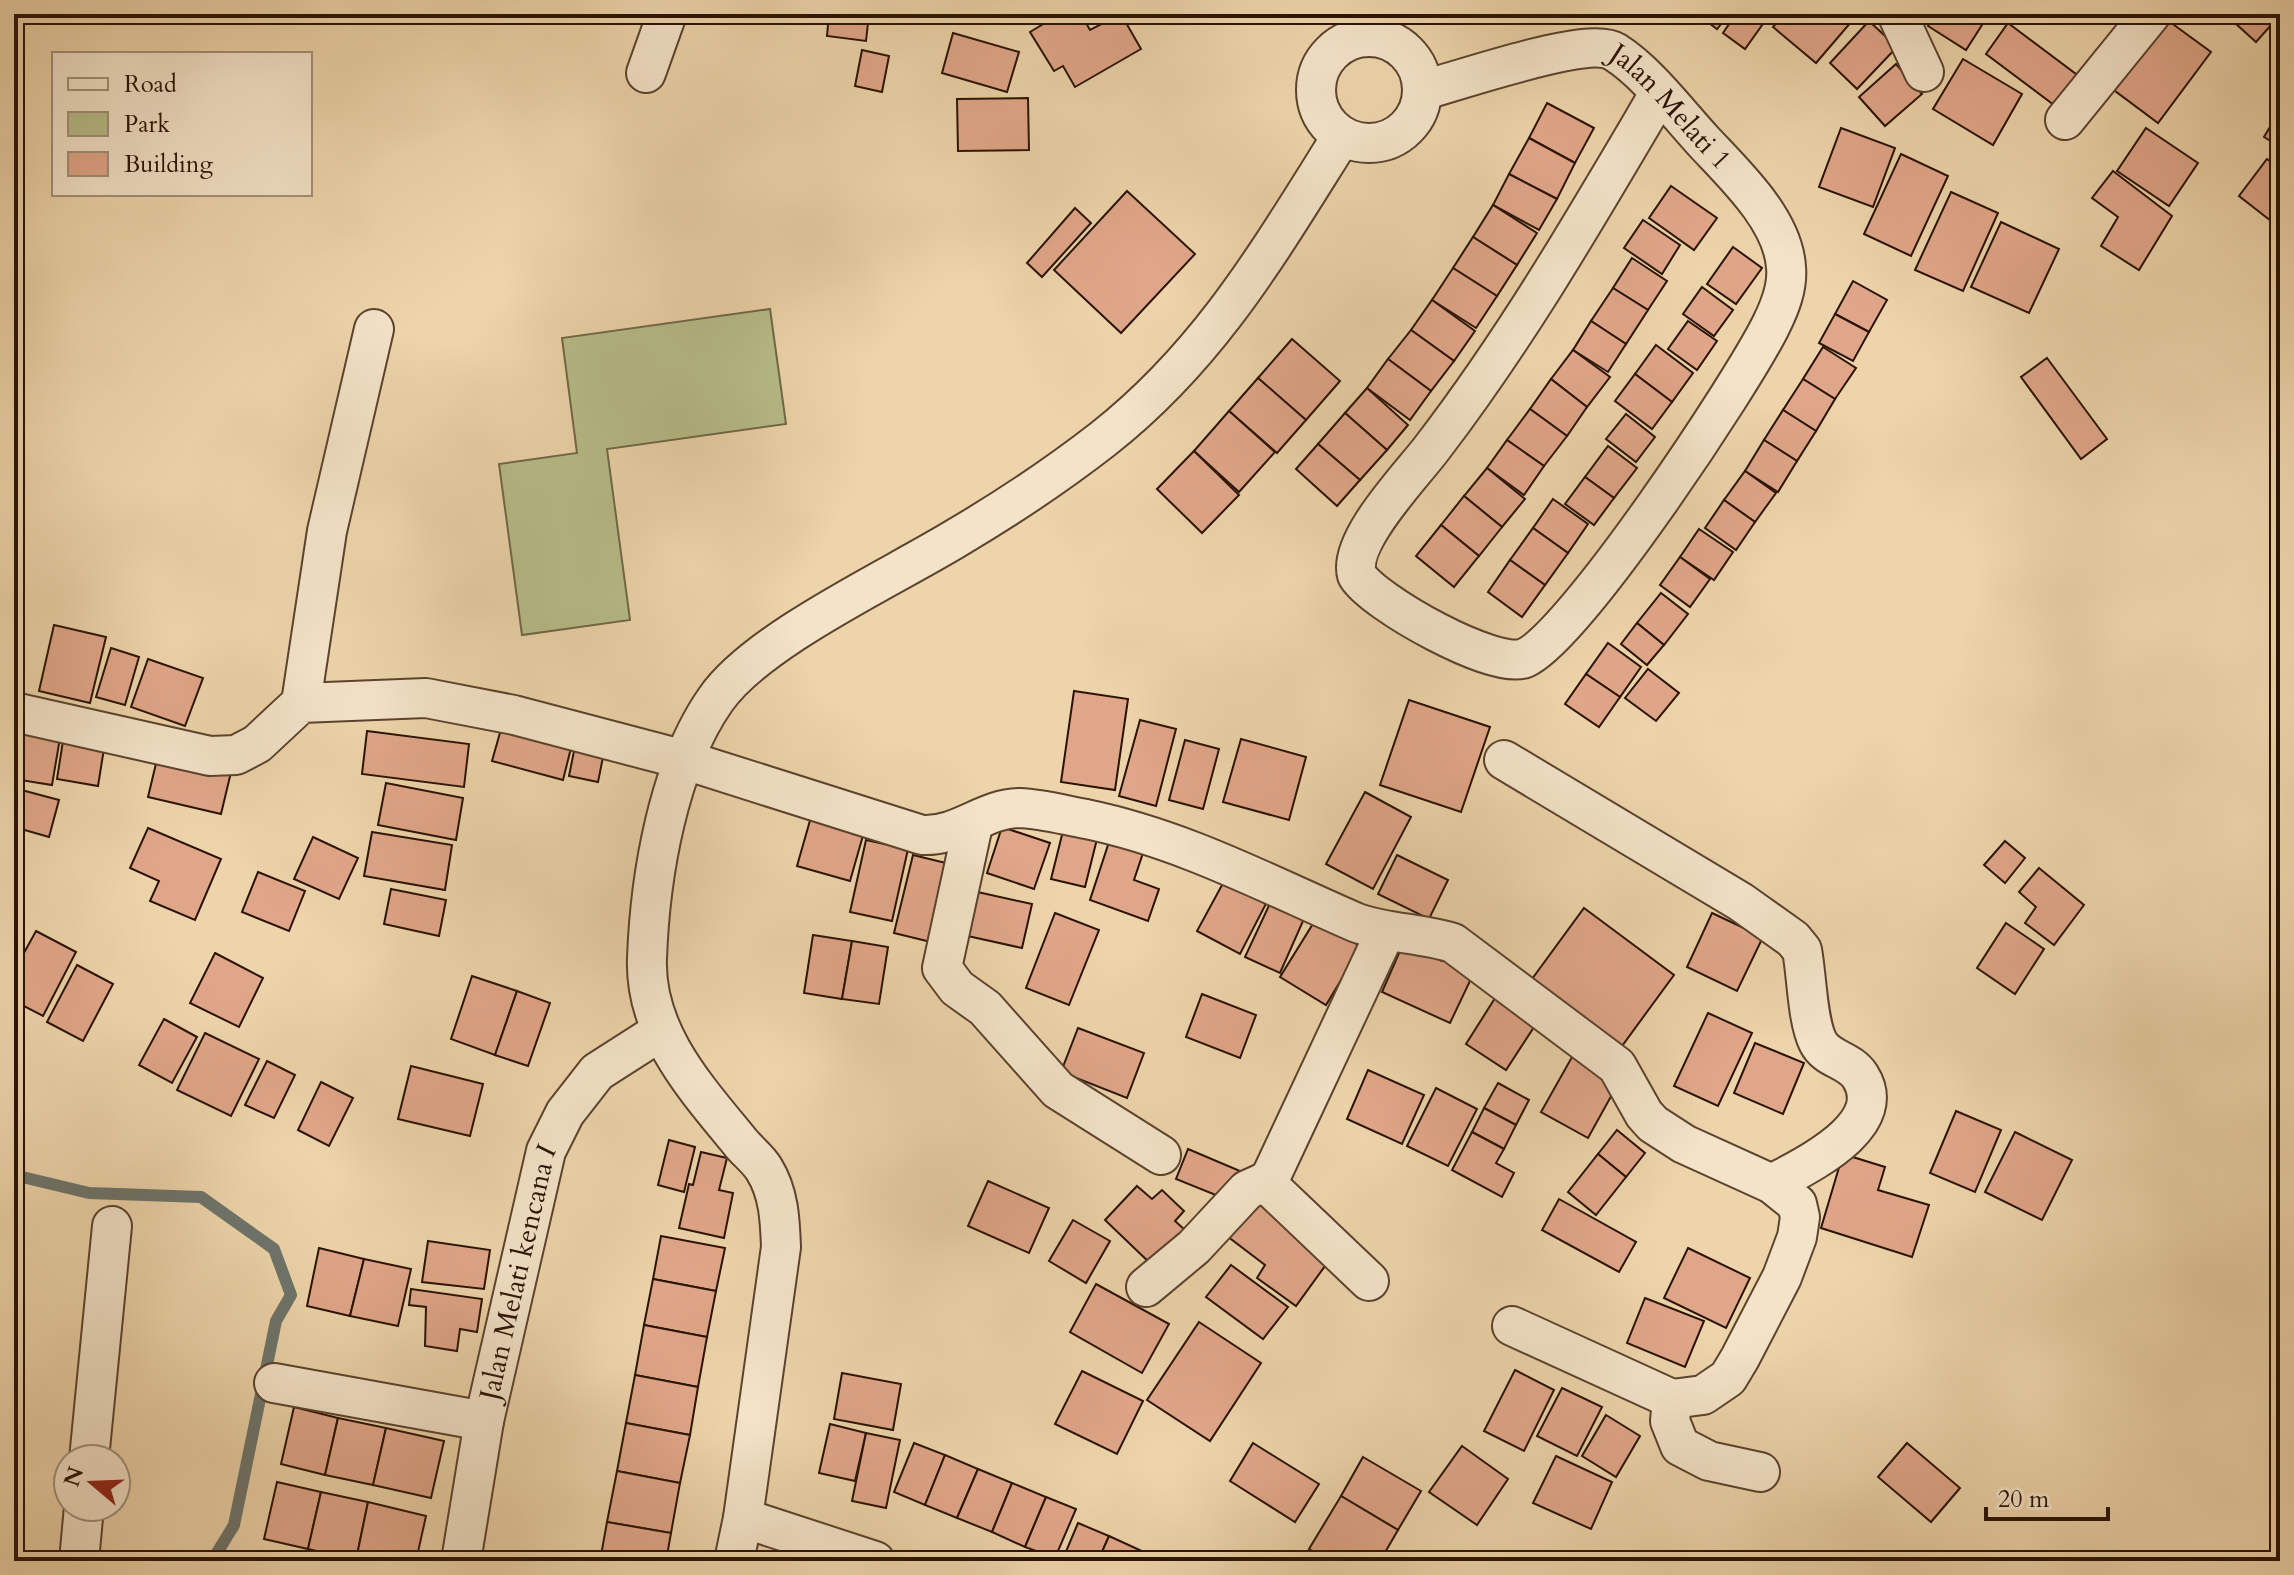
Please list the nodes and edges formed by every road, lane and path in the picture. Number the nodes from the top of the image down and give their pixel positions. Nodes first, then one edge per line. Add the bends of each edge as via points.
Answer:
1 (667, 14) edge
2 (1897, 14) edge
3 (2151, 14) edge
4 (1382, 26) edge
5 (1924, 72) dead end
6 (646, 73) dead end
7 (1423, 90) junction
8 (1659, 94) junction
9 (2065, 120) dead end
10 (1342, 136) junction
11 (374, 329) dead end
12 (301, 703) junction
13 (14, 712) edge
14 (685, 760) junction
15 (1504, 760) dead end
16 (973, 825) junction
17 (1385, 933) junction
18 (661, 1031) junction
19 (1161, 1155) dead end
20 (1265, 1182) junction
21 (1772, 1184) junction
22 (112, 1226) dead end
23 (1369, 1281) dead end
24 (1146, 1287) dead end
25 (1512, 1326) dead end
26 (274, 1383) dead end
27 (1672, 1399) junction
28 (484, 1421) junction
29 (91, 1443) edge
30 (1760, 1472) dead end
31 (743, 1518) junction
32 (83, 1523) edge
33 (79, 1561) edge
34 (461, 1561) edge
35 (734, 1561) edge
36 (875, 1561) edge

1 - 6 street
2 - 5 street
3 - 9 street
4 - 7 street via 1410,55
4 - 10 street via 1342,43 1319,71 1319,108
7 - 8 street, Jalan Melati 1 via 1577,47 1594,47 1615,52
7 - 10 street via 1419,108 1395,136 1378,142
8 - 8 street, Jalan Melati 1 via 1516,334 1365,537 1354,565 1361,583 1378,597 1490,657 1515,661 1547,644 1674,478 1750,363 1784,293 1783,250 1767,217
10 - 14 street via 1251,281 1179,372 1075,459 961,536 766,654 718,695
11 - 12 street via 327,531
12 - 13 street via 257,744 236,755 210,756
12 - 14 street via 426,698
14 - 16 street via 900,830 942,836
14 - 18 street via 661,843 647,957 646,992
15 - 21 street via 1741,902 1802,950 1816,1038 1829,1056 1853,1067 1862,1079 1864,1106 1849,1136 1829,1153
16 - 17 street via 1002,810 1020,808 1129,828 1186,846
16 - 19 street via 942,968 1058,1090
17 - 20 street
17 - 21 street via 1437,938 1466,951 1617,1066 1653,1124
18 - 28 street, Jalan Melati kencana I via 597,1072 565,1113 546,1151
18 - 31 street via 681,1068 764,1169 780,1215 781,1247
20 - 23 street
20 - 24 street via 1247,1190 1194,1247
21 - 27 street via 1797,1204 1800,1217 1782,1277 1728,1378 1703,1395
22 - 29 street
25 - 27 street
26 - 28 street
27 - 30 street via 1670,1421 1680,1446 1709,1461
28 - 34 street, Jalan Melati kencana I
31 - 35 street
31 - 36 street
32 - 33 street

